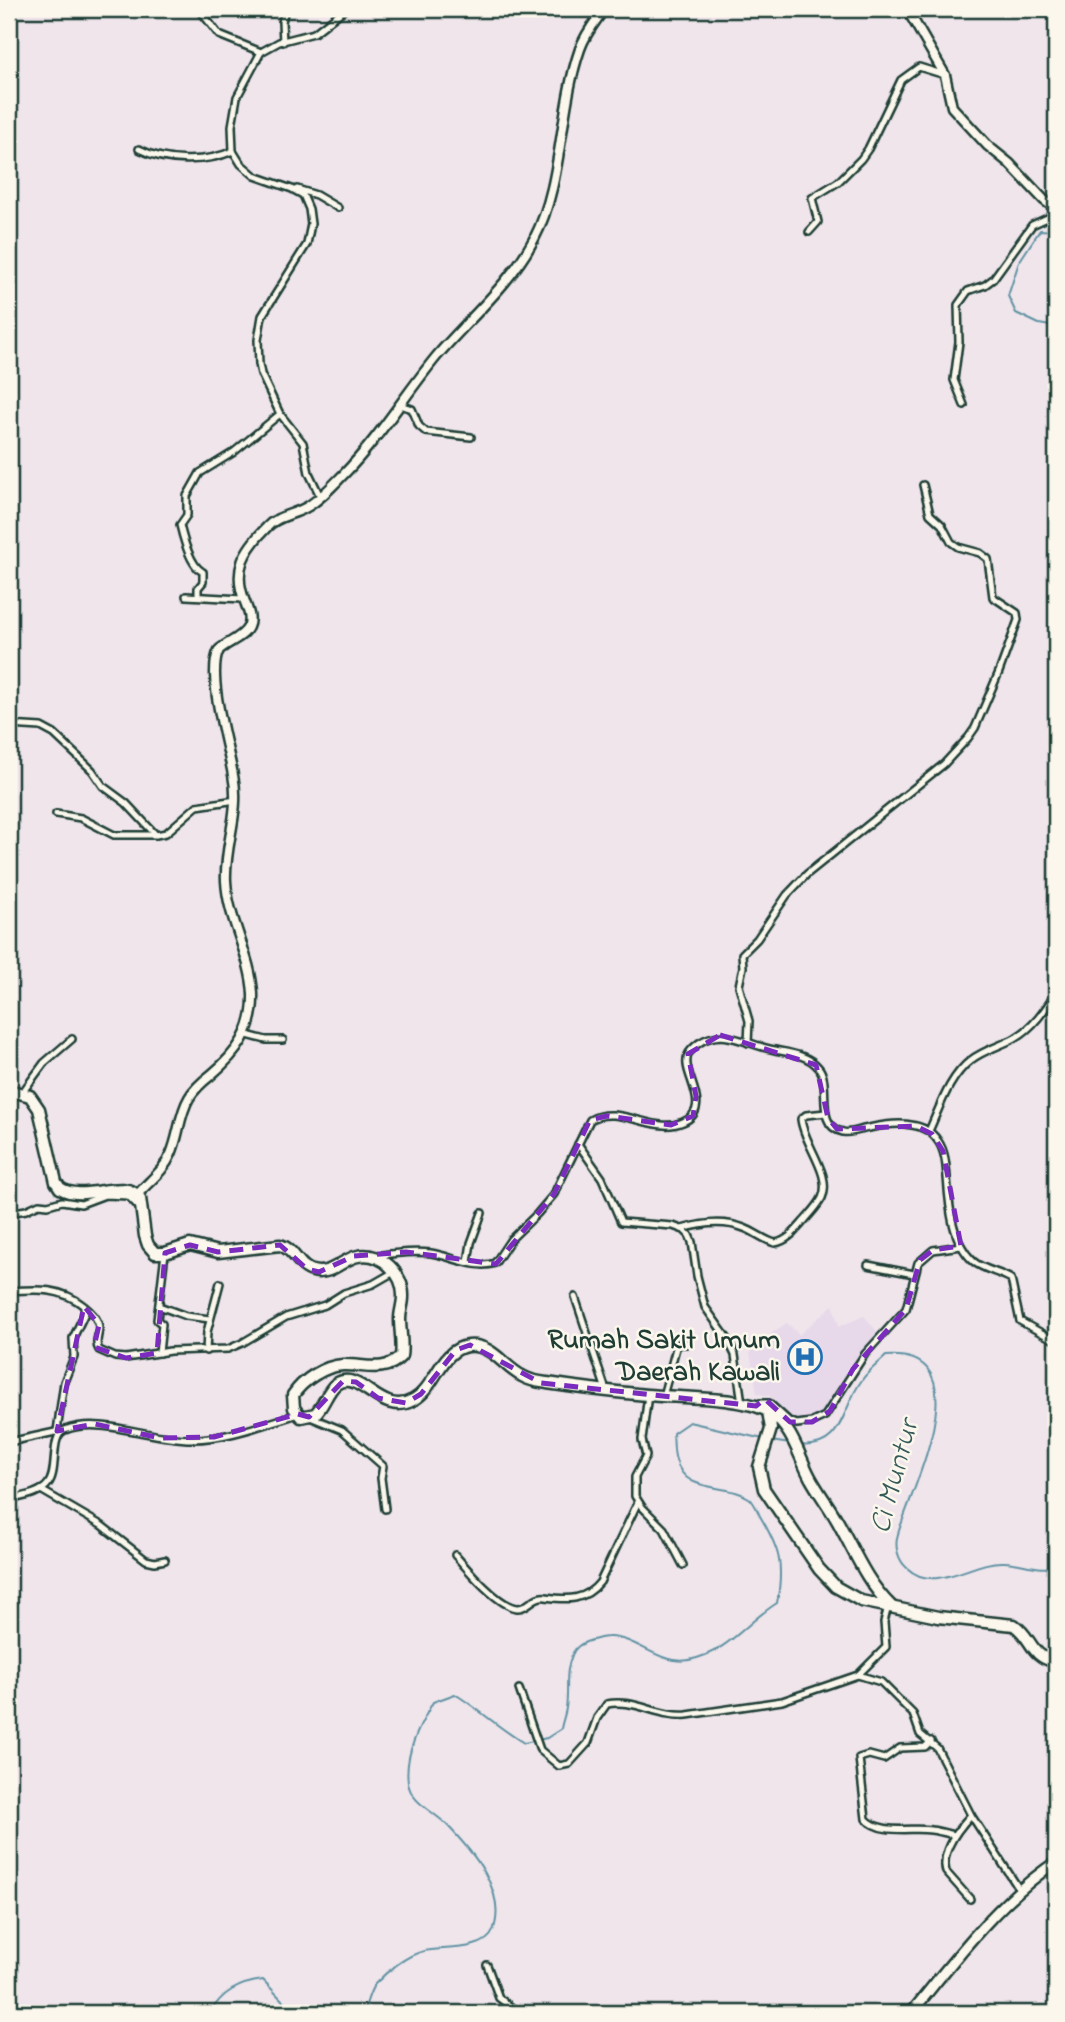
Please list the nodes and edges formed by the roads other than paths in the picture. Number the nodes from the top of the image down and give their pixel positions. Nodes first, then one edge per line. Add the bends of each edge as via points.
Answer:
1 (200, 9) edge
2 (285, 9) edge
3 (345, 9) edge
4 (604, 9) edge
5 (907, 9) edge
6 (283, 42) junction
7 (261, 52) junction
8 (945, 75) junction
9 (139, 149) dead end
10 (233, 151) junction
11 (292, 188) junction
12 (338, 208) dead end
13 (1056, 212) edge
14 (809, 233) dead end
15 (400, 405) junction
16 (964, 405) dead end
17 (280, 414) junction
18 (471, 438) dead end
19 (923, 485) dead end
20 (320, 496) junction
21 (186, 596) dead end
22 (198, 596) junction
23 (243, 599) junction
24 (9, 725) edge
25 (236, 800) junction
26 (56, 814) dead end
27 (159, 835) junction
28 (1056, 993) edge
29 (247, 1035) junction
30 (72, 1039) dead end
31 (283, 1040) dead end
32 (748, 1043) junction
33 (9, 1090) edge
34 (22, 1093) junction
35 (826, 1113) junction
36 (929, 1131) junction
37 (578, 1144) junction
38 (137, 1195) junction
39 (142, 1210) junction
40 (9, 1213) edge
41 (482, 1213) dead end
42 (682, 1229) junction
43 (961, 1246) junction
44 (165, 1253) junction
45 (376, 1256) junction
46 (468, 1262) junction
47 (868, 1265) dead end
48 (394, 1272) junction
49 (914, 1274) junction
50 (220, 1283) dead end
51 (9, 1292) edge
52 (575, 1297) dead end
53 (84, 1306) junction
54 (159, 1306) junction
55 (210, 1319) junction
56 (1056, 1341) edge
57 (686, 1344) dead end
58 (206, 1351) junction
59 (159, 1353) junction
60 (606, 1391) junction
61 (648, 1395) junction
62 (663, 1396) junction
63 (742, 1403) junction
64 (756, 1406) junction
65 (768, 1410) junction
66 (298, 1414) junction
67 (309, 1417) junction
68 (60, 1431) junction
69 (9, 1442) edge
70 (41, 1490) junction
71 (9, 1500) edge
72 (638, 1502) junction
73 (385, 1509) dead end
74 (455, 1555) dead end
75 (165, 1560) dead end
76 (683, 1565) dead end
77 (890, 1606) junction
78 (1056, 1662) edge
79 (858, 1675) junction
80 (519, 1689) dead end
81 (931, 1741) junction
82 (971, 1815) junction
83 (954, 1835) junction
84 (1056, 1862) edge
85 (1019, 1889) junction
86 (971, 1899) dead end
87 (487, 1965) dead end
88 (519, 2013) edge
89 (911, 2013) edge

1 - 7 street via 219,35
2 - 6 street
3 - 6 street via 314,33
4 - 15 main road via 580,49 549,200 534,239 511,275 457,332
5 - 8 main road
6 - 7 street
7 - 10 street via 237,97
8 - 13 main road via 950,104 959,117
8 - 14 street via 919,68 901,79 861,159 838,182 812,198 818,222
9 - 10 street via 165,157 206,159
10 - 11 street via 255,176
11 - 12 street
11 - 17 street via 307,200 310,234 303,253 262,316 258,340 259,369
13 - 16 street via 1032,225 993,279 961,298 954,380
15 - 18 street via 412,408 426,432
15 - 20 main road
17 - 20 street via 303,443
17 - 22 street via 234,452 203,470 189,492 180,525 196,569 203,573
19 - 32 street via 930,514 951,542 988,559 993,597 1017,613 1018,620 968,738 944,764 807,874 743,952 739,986 749,1021
20 - 23 main road via 270,524 245,555 239,570
21 - 22 street
22 - 23 street
23 - 25 main road via 248,627 219,650 214,670
24 - 27 street via 41,727 54,734 103,786
25 - 27 street via 197,806
25 - 29 main road via 226,882 252,986
26 - 27 street via 81,818 114,835
28 - 36 street via 1021,1034 965,1066 948,1089
29 - 31 street
29 - 38 main road via 190,1096 164,1168
30 - 34 street via 44,1063
32 - 35 street via 800,1055 818,1067
32 - 37 street via 720,1035 693,1048 687,1060 696,1104 686,1121 662,1125 600,1116 587,1123
33 - 34 highway
34 - 38 highway via 39,1109 60,1188 78,1194 120,1188
35 - 36 street via 831,1125 843,1132 899,1124
35 - 42 street via 801,1119 824,1191 818,1205 789,1237 775,1243 746,1229 718,1223
36 - 43 street via 943,1151 949,1202
37 - 42 street via 602,1178 621,1222
37 - 46 street via 554,1194 495,1263
38 - 39 highway
39 - 40 street via 128,1196 108,1195 81,1204 61,1201
39 - 44 highway via 148,1245 155,1253
41 - 46 street
42 - 63 street via 692,1241 705,1307 734,1355
43 - 49 street via 933,1250 918,1263
43 - 56 street via 975,1263 1011,1279 1020,1321
44 - 45 highway via 190,1245 218,1252 281,1245 307,1269 319,1272 354,1256
44 - 54 street
45 - 46 street via 416,1252
45 - 48 highway
47 - 49 street
48 - 58 street via 325,1305 286,1317 235,1347
48 - 66 highway via 403,1297 401,1356 387,1366 337,1366 314,1376 293,1395
49 - 64 street via 905,1309 865,1354 825,1416 797,1424 769,1403
50 - 55 street
51 - 53 street via 51,1290
52 - 60 street
53 - 59 street via 98,1321 99,1350 126,1358
53 - 68 street via 64,1382
54 - 55 street
54 - 59 street
55 - 58 street
57 - 62 street via 676,1348
58 - 59 street
60 - 61 highway
60 - 67 highway via 530,1380 487,1350 470,1345 448,1357 414,1400 392,1403 356,1382 343,1381 333,1386
61 - 62 highway
61 - 72 street via 642,1440 646,1455 634,1486
62 - 63 highway
63 - 64 highway
64 - 65 highway
65 - 77 highway via 788,1430 809,1476 872,1584
65 - 77 highway via 770,1434 759,1463 764,1489 836,1587 861,1601
66 - 67 highway
66 - 68 street via 203,1439 160,1438 95,1424
67 - 73 street via 342,1430 383,1466
68 - 69 street
68 - 70 street via 50,1481
70 - 71 street
70 - 75 street via 101,1525 146,1560
72 - 74 street via 600,1582 573,1600 539,1596 516,1608 494,1595
72 - 76 street via 664,1529
77 - 78 highway via 957,1620 1014,1625 1036,1653
77 - 79 street via 884,1622 886,1647
79 - 80 street via 782,1701 687,1715 611,1702 600,1712 588,1743 566,1766 557,1765 538,1747
79 - 81 street via 881,1682 912,1713 920,1734
81 - 82 street
81 - 83 street via 925,1748 898,1749 884,1759 859,1758 866,1819 883,1827
82 - 83 street
82 - 85 street
83 - 86 street via 945,1868
84 - 85 main road
85 - 89 main road
87 - 88 street via 501,2001

